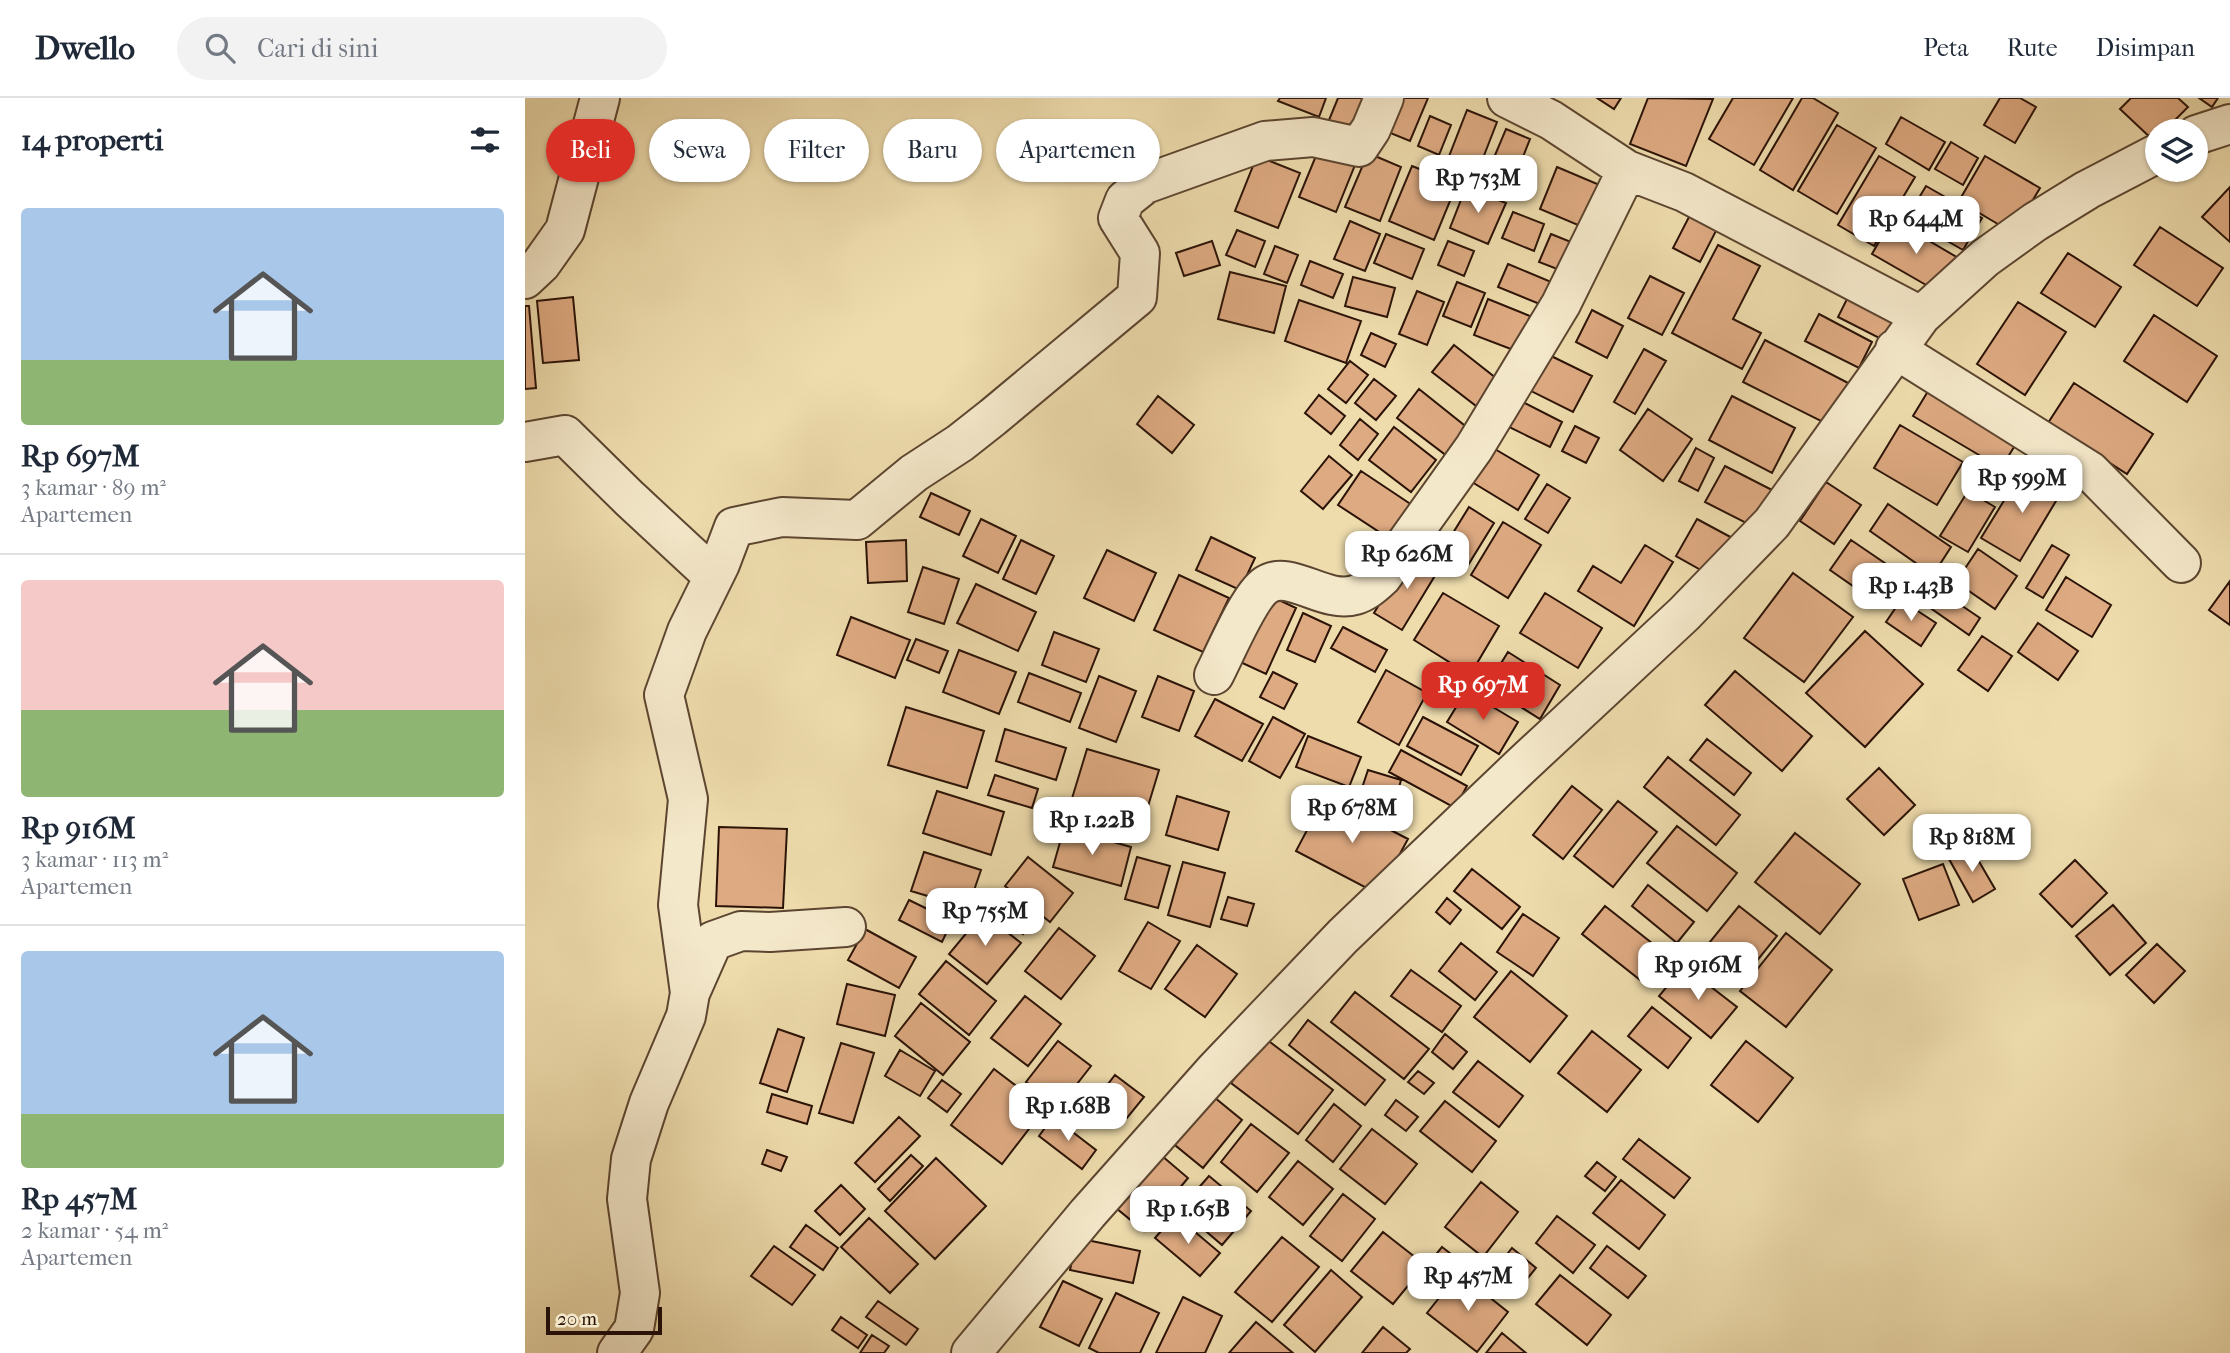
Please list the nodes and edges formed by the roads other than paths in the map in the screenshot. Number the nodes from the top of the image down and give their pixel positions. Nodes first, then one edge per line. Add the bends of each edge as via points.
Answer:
1 (600, 98) edge
2 (1384, 98) edge
3 (1507, 98) edge
4 (1558, 109) edge
5 (2230, 124) edge
6 (2208, 131) edge
7 (2145, 160) edge
8 (1626, 170) junction
9 (525, 279) edge
10 (1920, 316) junction
11 (1895, 349) junction
12 (525, 442) edge
13 (2181, 563) dead end
14 (713, 576) junction
15 (1214, 675) dead end
16 (846, 928) dead end
17 (690, 993) junction
18 (617, 1353) edge
19 (971, 1353) edge

1 - 9 street via 565,230
2 - 14 street via 1359,147 1313,137 1265,141 1145,184 1125,200 1118,218 1140,253 1137,296 976,430 856,520 782,517 734,527
3 - 4 street
4 - 8 street
5 - 6 street
7 - 10 street via 2035,222 1985,258
8 - 10 street via 1684,192
8 - 15 street via 1554,316 1474,448 1382,577 1354,596 1338,597 1296,582 1264,586
10 - 11 street
11 - 13 street via 2090,471
11 - 19 street via 1772,523 1684,614 1343,936 1206,1080
12 - 14 street via 565,435
14 - 17 street via 664,695 688,799 678,905
16 - 17 street via 741,931 713,942
17 - 18 street via 686,1016 631,1159 627,1199 640,1293 634,1329

